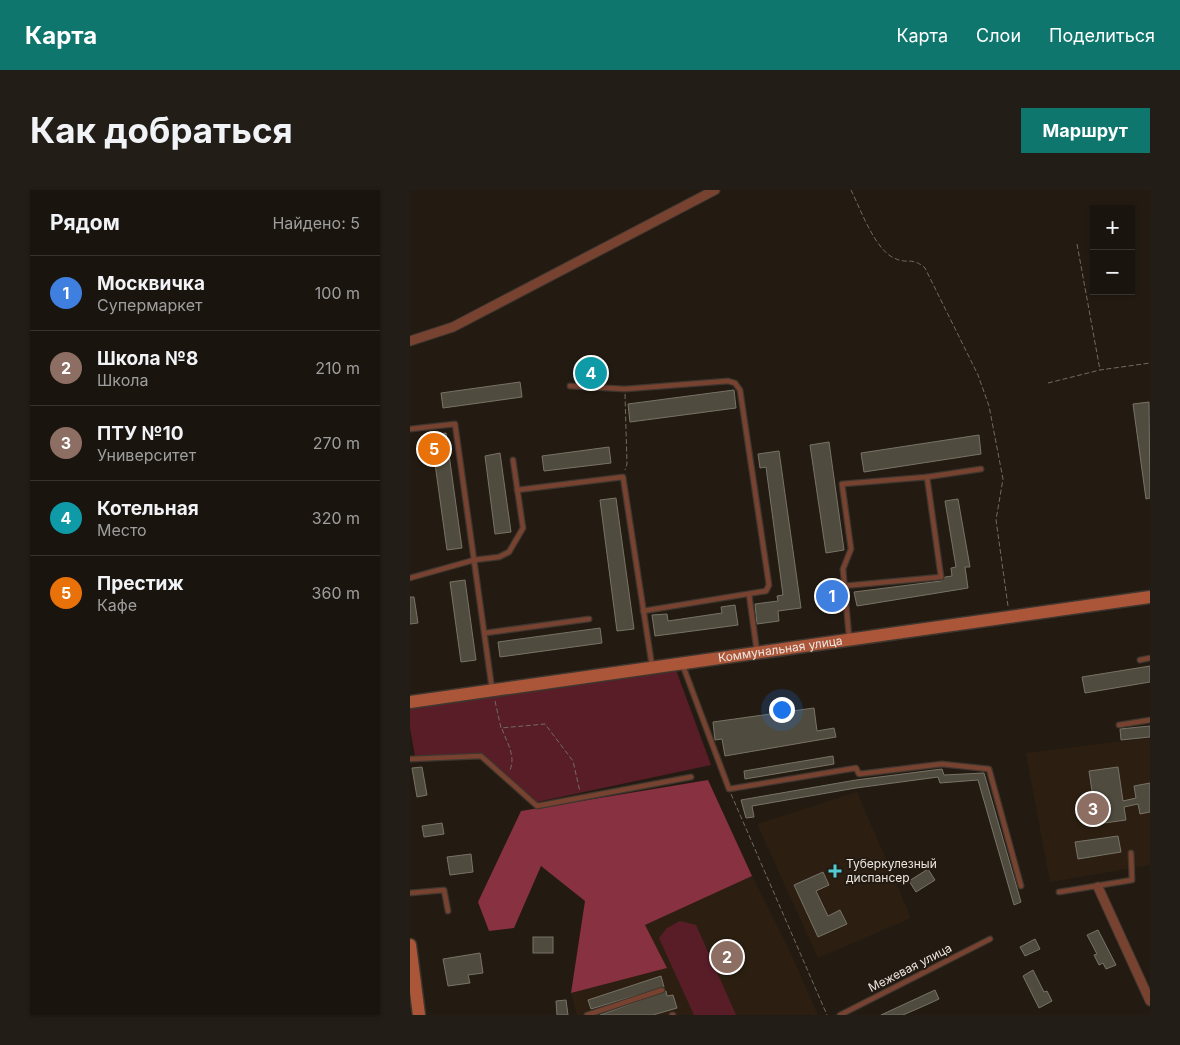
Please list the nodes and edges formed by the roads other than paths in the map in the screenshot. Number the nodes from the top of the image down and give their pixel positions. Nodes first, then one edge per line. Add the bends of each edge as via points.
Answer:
1 (715, 190) edge
2 (410, 341) edge
3 (570, 386) dead end
4 (410, 429) edge
5 (513, 460) dead end
6 (981, 469) dead end
7 (927, 477) junction
8 (517, 490) junction
9 (474, 560) junction
10 (410, 578) edge
11 (843, 586) junction
12 (749, 594) junction
13 (1150, 597) edge
14 (643, 611) junction
15 (589, 619) dead end
16 (485, 633) junction
17 (849, 641) junction
18 (757, 653) junction
19 (1150, 658) edge
20 (1140, 660) dead end
21 (682, 663) junction
22 (652, 666) junction
23 (492, 691) junction
24 (410, 702) edge
25 (1150, 720) edge
26 (1119, 725) dead end
27 (410, 759) edge
28 (691, 777) dead end
29 (1131, 853) dead end
30 (1021, 886) dead end
31 (1098, 887) junction
32 (1059, 892) dead end
33 (410, 893) edge
34 (448, 911) dead end
35 (990, 939) dead end
36 (410, 945) edge
37 (411, 965) edge
38 (662, 990) dead end
39 (413, 995) edge
40 (1150, 1001) edge
41 (419, 1015) edge
42 (587, 1015) edge
43 (840, 1015) edge

1 - 2 street via 453,327
3 - 12 lane via 625,389 735,383 740,390 769,585 766,592
4 - 9 lane via 455,424
5 - 8 lane
6 - 7 lane
7 - 11 lane via 842,484 851,549 843,569
7 - 11 lane via 941,576
8 - 9 lane via 524,528 509,552 499,558
8 - 14 lane via 623,477
9 - 10 lane
9 - 16 lane
11 - 17 lane
12 - 14 lane
12 - 18 lane
13 - 17 street, Коммунальная улица
14 - 22 lane
15 - 16 lane
16 - 23 lane
17 - 18 street, Коммунальная улица
18 - 21 street, Коммунальная улица
19 - 20 lane
21 - 22 street, Коммунальная улица
21 - 30 lane via 729,789 856,768 859,774 942,764 989,769
22 - 23 street, Коммунальная улица
23 - 24 street, Коммунальная улица
25 - 26 lane
27 - 28 lane via 481,756 537,806
29 - 31 lane via 1132,880
31 - 32 lane
31 - 40 street
33 - 34 lane via 444,890
35 - 43 lane, Межевая улица
36 - 37 street
37 - 39 street
38 - 42 lane
39 - 41 street

